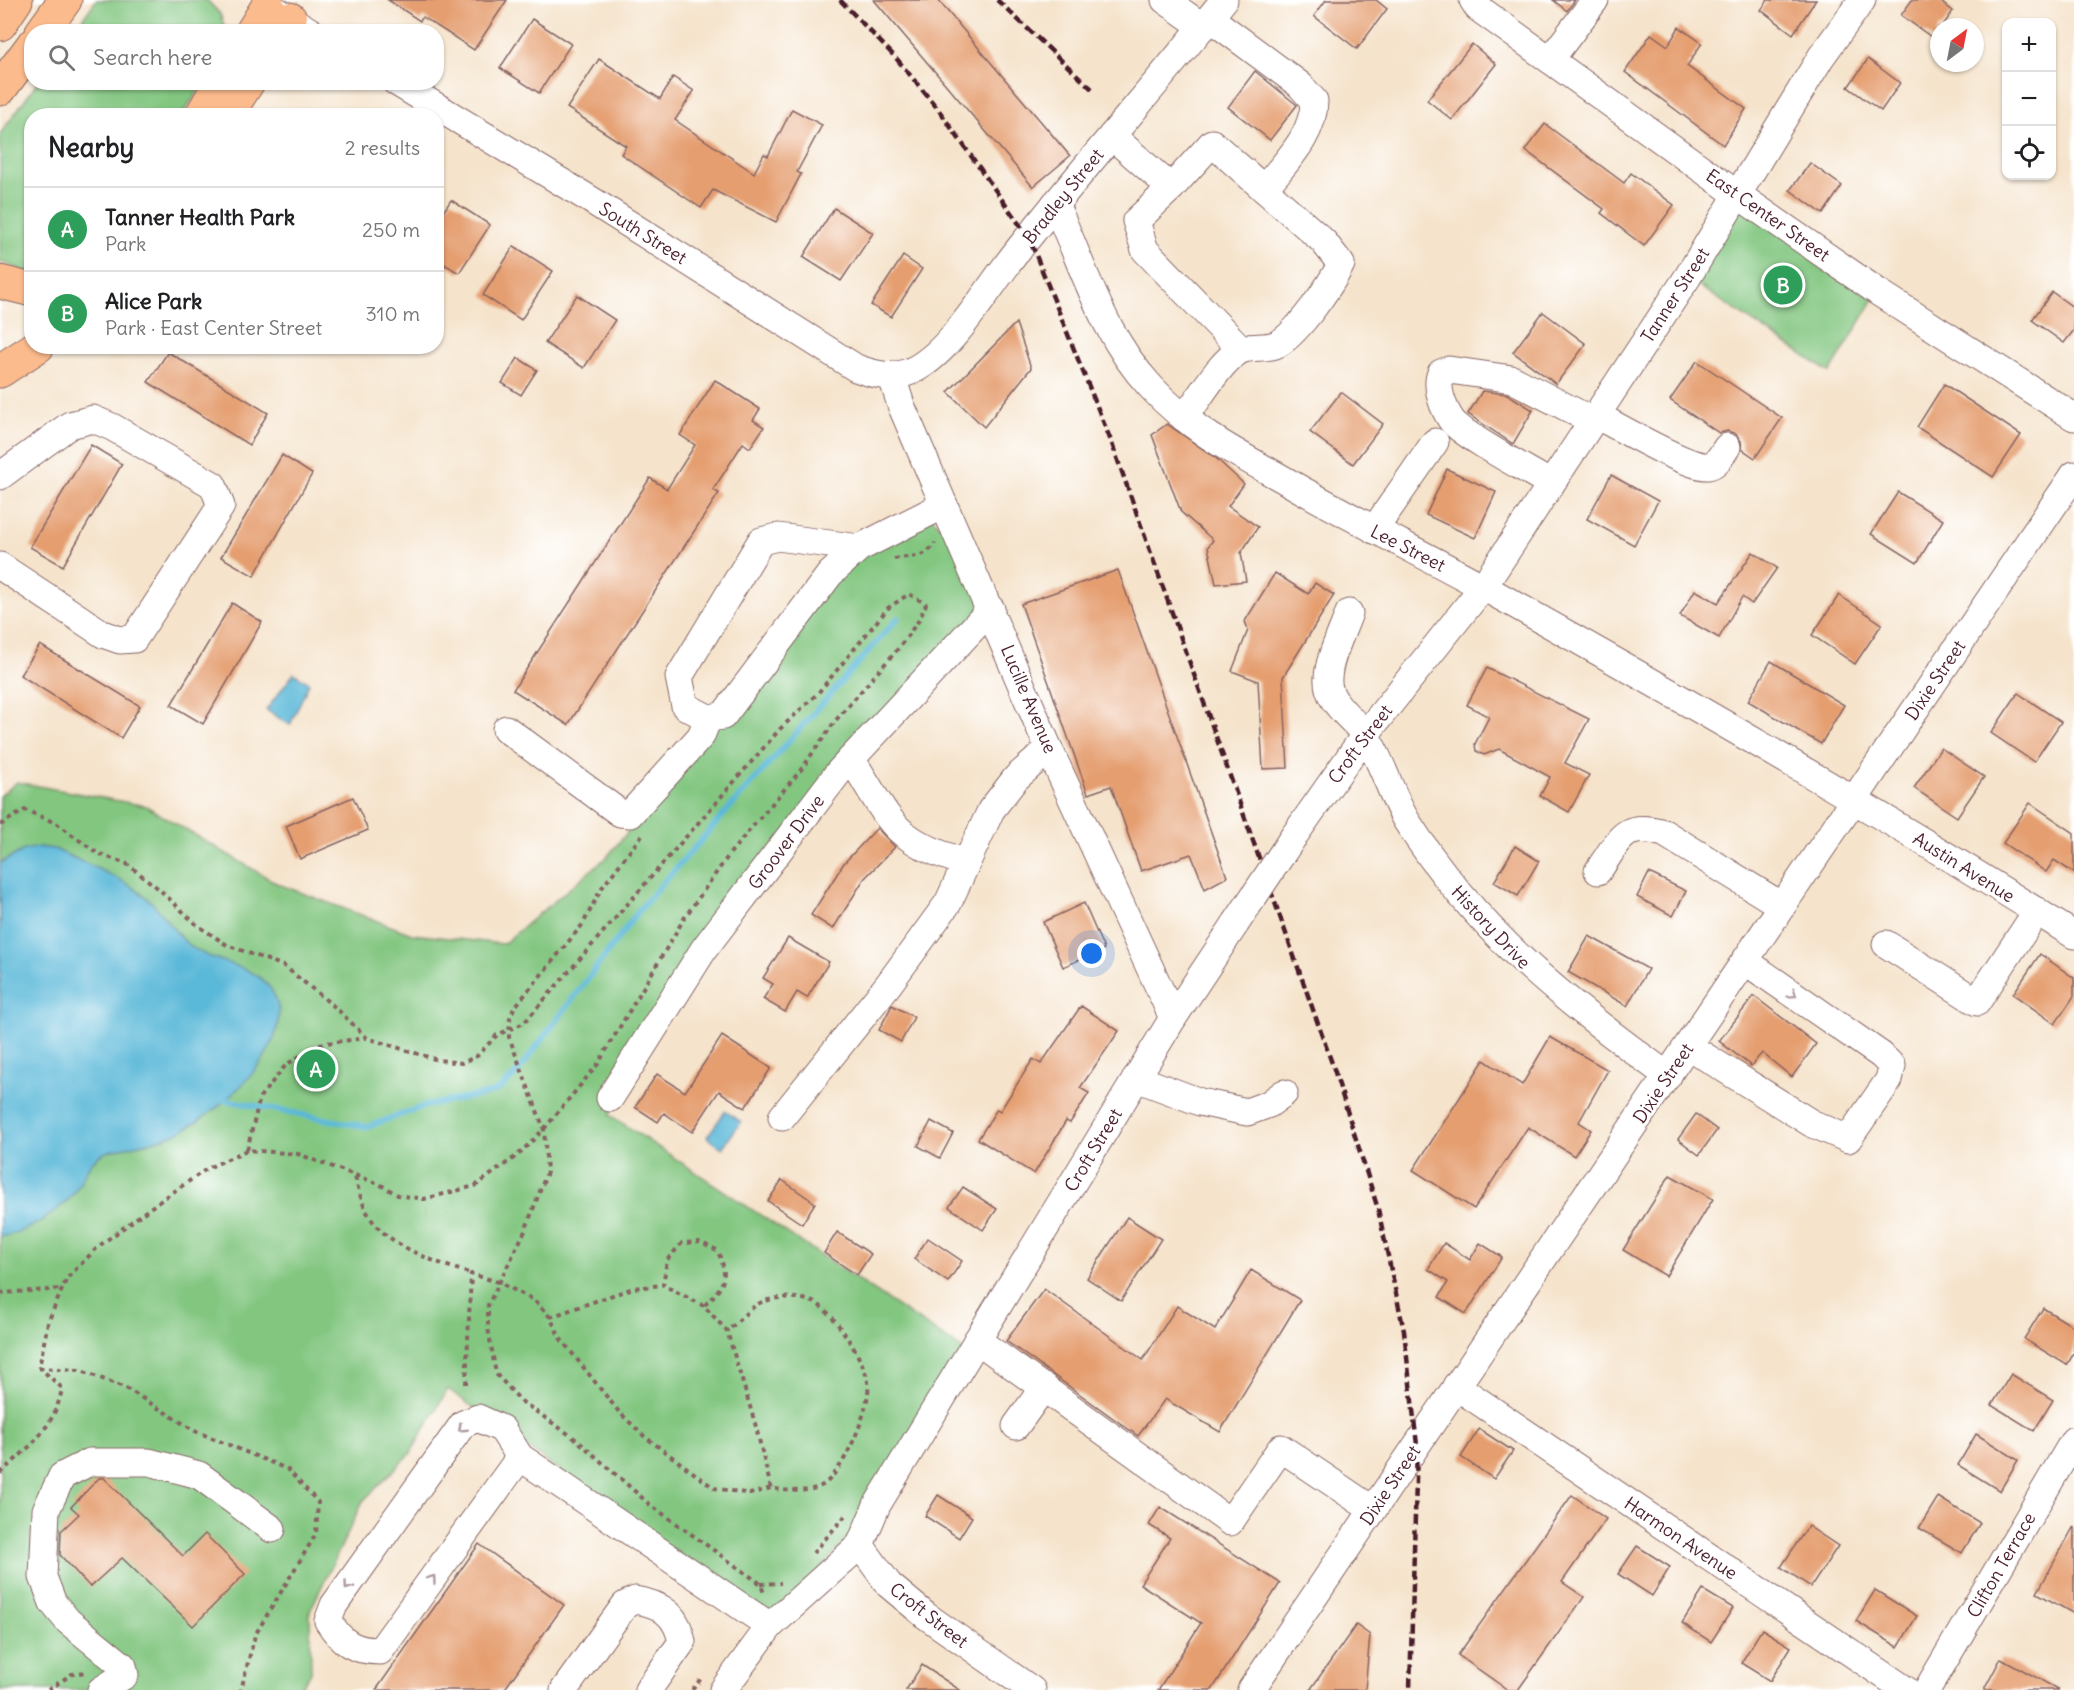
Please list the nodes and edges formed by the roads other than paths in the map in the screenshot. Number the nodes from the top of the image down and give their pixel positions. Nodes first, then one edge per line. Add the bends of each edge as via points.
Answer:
1 (16, 0) edge
2 (65, 0) edge
3 (1165, 0) edge
4 (1595, 0) edge
5 (1862, 0) edge
6 (1478, 3) edge
7 (1212, 15) edge
8 (0, 24) edge
9 (48, 24) edge
10 (24, 57) edge
11 (1550, 60) junction
12 (0, 89) edge
13 (216, 90) edge
14 (243, 90) edge
15 (409, 90) edge
16 (206, 108) edge
17 (231, 108) edge
18 (439, 108) edge
19 (444, 111) edge
20 (1112, 136) junction
21 (1171, 188) junction
22 (1264, 189) junction
23 (1738, 195) junction
24 (1055, 204) junction
25 (0, 282) edge
26 (24, 288) edge
27 (1241, 349) junction
28 (26, 354) edge
29 (0, 371) edge
30 (892, 377) junction
31 (2074, 417) edge
32 (1184, 418) junction
33 (1594, 418) junction
34 (1435, 442) dead end
35 (1727, 447) dead end
36 (2074, 475) edge
37 (0, 476) edge
38 (1551, 484) junction
39 (944, 505) junction
40 (1374, 530) junction
41 (859, 548) junction
42 (0, 566) edge
43 (1483, 587) junction
44 (991, 609) junction
45 (1349, 613) dead end
46 (708, 718) junction
47 (506, 729) dead end
48 (1365, 735) junction
49 (1049, 749) junction
50 (850, 759) junction
51 (1854, 799) junction
52 (965, 862) junction
53 (1598, 871) dead end
54 (1782, 906) junction
55 (2037, 911) junction
56 (2074, 935) edge
57 (1886, 944) dead end
58 (1745, 961) junction
59 (1173, 1018) junction
60 (1688, 1046) junction
61 (1668, 1076) junction
62 (1136, 1078) junction
63 (1284, 1093) dead end
64 (610, 1098) dead end
65 (782, 1117) dead end
66 (977, 1340) junction
67 (1456, 1386) junction
68 (1044, 1387) junction
69 (1016, 1426) dead end
70 (2074, 1440) edge
71 (520, 1457) junction
72 (1373, 1510) junction
73 (272, 1529) dead end
74 (860, 1545) junction
75 (761, 1620) junction
76 (715, 1680) edge
77 (102, 1689) edge
78 (564, 1690) edge
79 (648, 1690) edge
80 (1032, 1690) edge
81 (1251, 1690) edge
82 (1906, 1690) edge
83 (1927, 1690) edge

1 - 8 main road
2 - 9 main road
3 - 7 street
4 - 11 street
5 - 23 street, Tanner Street via 1821,57
6 - 11 street, East Center Street
7 - 20 street, Bradley Street
7 - 22 street via 1300,84 1314,101 1314,117 1303,139
10 - 12 main road
11 - 23 street, East Center Street
13 - 16 main road
14 - 17 main road
15 - 18 street, South Street
19 - 30 street, South Street via 856,368
20 - 21 street
20 - 24 street, Bradley Street
21 - 22 street via 1212,143
21 - 27 street via 1136,221 1145,250
22 - 27 street via 1323,241 1341,264 1332,283 1276,345
23 - 31 street, East Center Street via 1878,292
23 - 33 street, Tanner Street
24 - 30 street, Bradley Street via 936,354 918,368
24 - 32 street, Lee Street via 1112,336 1149,386
25 - 26 main road
27 - 32 street via 1228,360
28 - 29 main road
30 - 39 street, Lucille Avenue
32 - 40 street, Lee Street via 1221,444
33 - 35 street via 1666,453 1706,467 1715,464
33 - 38 street, Tanner Street
33 - 38 street via 1512,379 1449,370 1441,373 1437,382 1453,422
34 - 40 street
36 - 51 street, Dixie Street
37 - 42 street via 70,425 93,419 213,485 221,506 134,639 120,640 103,634
38 - 43 street, Tanner Street
39 - 41 street
39 - 44 street, Lucille Avenue
40 - 43 street, Lee Street
41 - 46 street via 830,574 723,716
41 - 46 street via 778,537 761,541 679,677 685,706
43 - 48 street, Croft Street
43 - 51 street, Lee Street
44 - 49 street, Lucille Avenue
44 - 50 street, Groover Drive
45 - 48 street, History Drive via 1328,679 1332,696
46 - 47 street via 700,736 630,814 620,813
48 - 59 street, Croft Street, bridge
48 - 61 street, History Drive via 1405,818 1458,896 1563,999
49 - 52 street via 1016,778 991,810
49 - 59 street, Lucille Avenue
50 - 52 street via 892,823 924,846
50 - 64 street, Groover Drive via 704,949
51 - 54 street, Dixie Street
51 - 55 street, Austin Avenue
52 - 65 street via 948,903
53 - 54 street via 1624,833 1643,827 1664,833
54 - 58 street, Dixie Street
55 - 56 street, Austin Avenue
55 - 57 street via 1977,1002
58 - 60 street, Dixie Street
58 -> 60 street via 1892,1066 1889,1080 1848,1139 1811,1122
59 - 62 street, Croft Street
60 - 61 street, Dixie Street
61 - 67 street, Dixie Street
62 - 63 street via 1200,1102 1247,1112
62 - 66 street, Croft Street
66 - 68 street
66 - 74 street, Croft Street via 877,1505
67 - 72 street, Dixie Street
67 - 82 street, Harmon Avenue
68 - 69 street
68 - 72 street via 1230,1522 1281,1448
70 - 83 street, Clifton Terrace
71 -> 71 street via 502,1429 478,1418 463,1424 334,1605 328,1621 339,1638 363,1651 380,1651
71 - 75 street
72 - 81 street, Dixie Street
73 - 77 street via 199,1475 148,1462 90,1462 62,1476 46,1510 43,1577 52,1603 68,1621 123,1666 125,1675
74 - 75 street
74 - 80 street, Croft Street via 889,1585
75 - 76 street
78 - 79 street via 625,1605 635,1600 653,1603 669,1612 679,1626 682,1642

